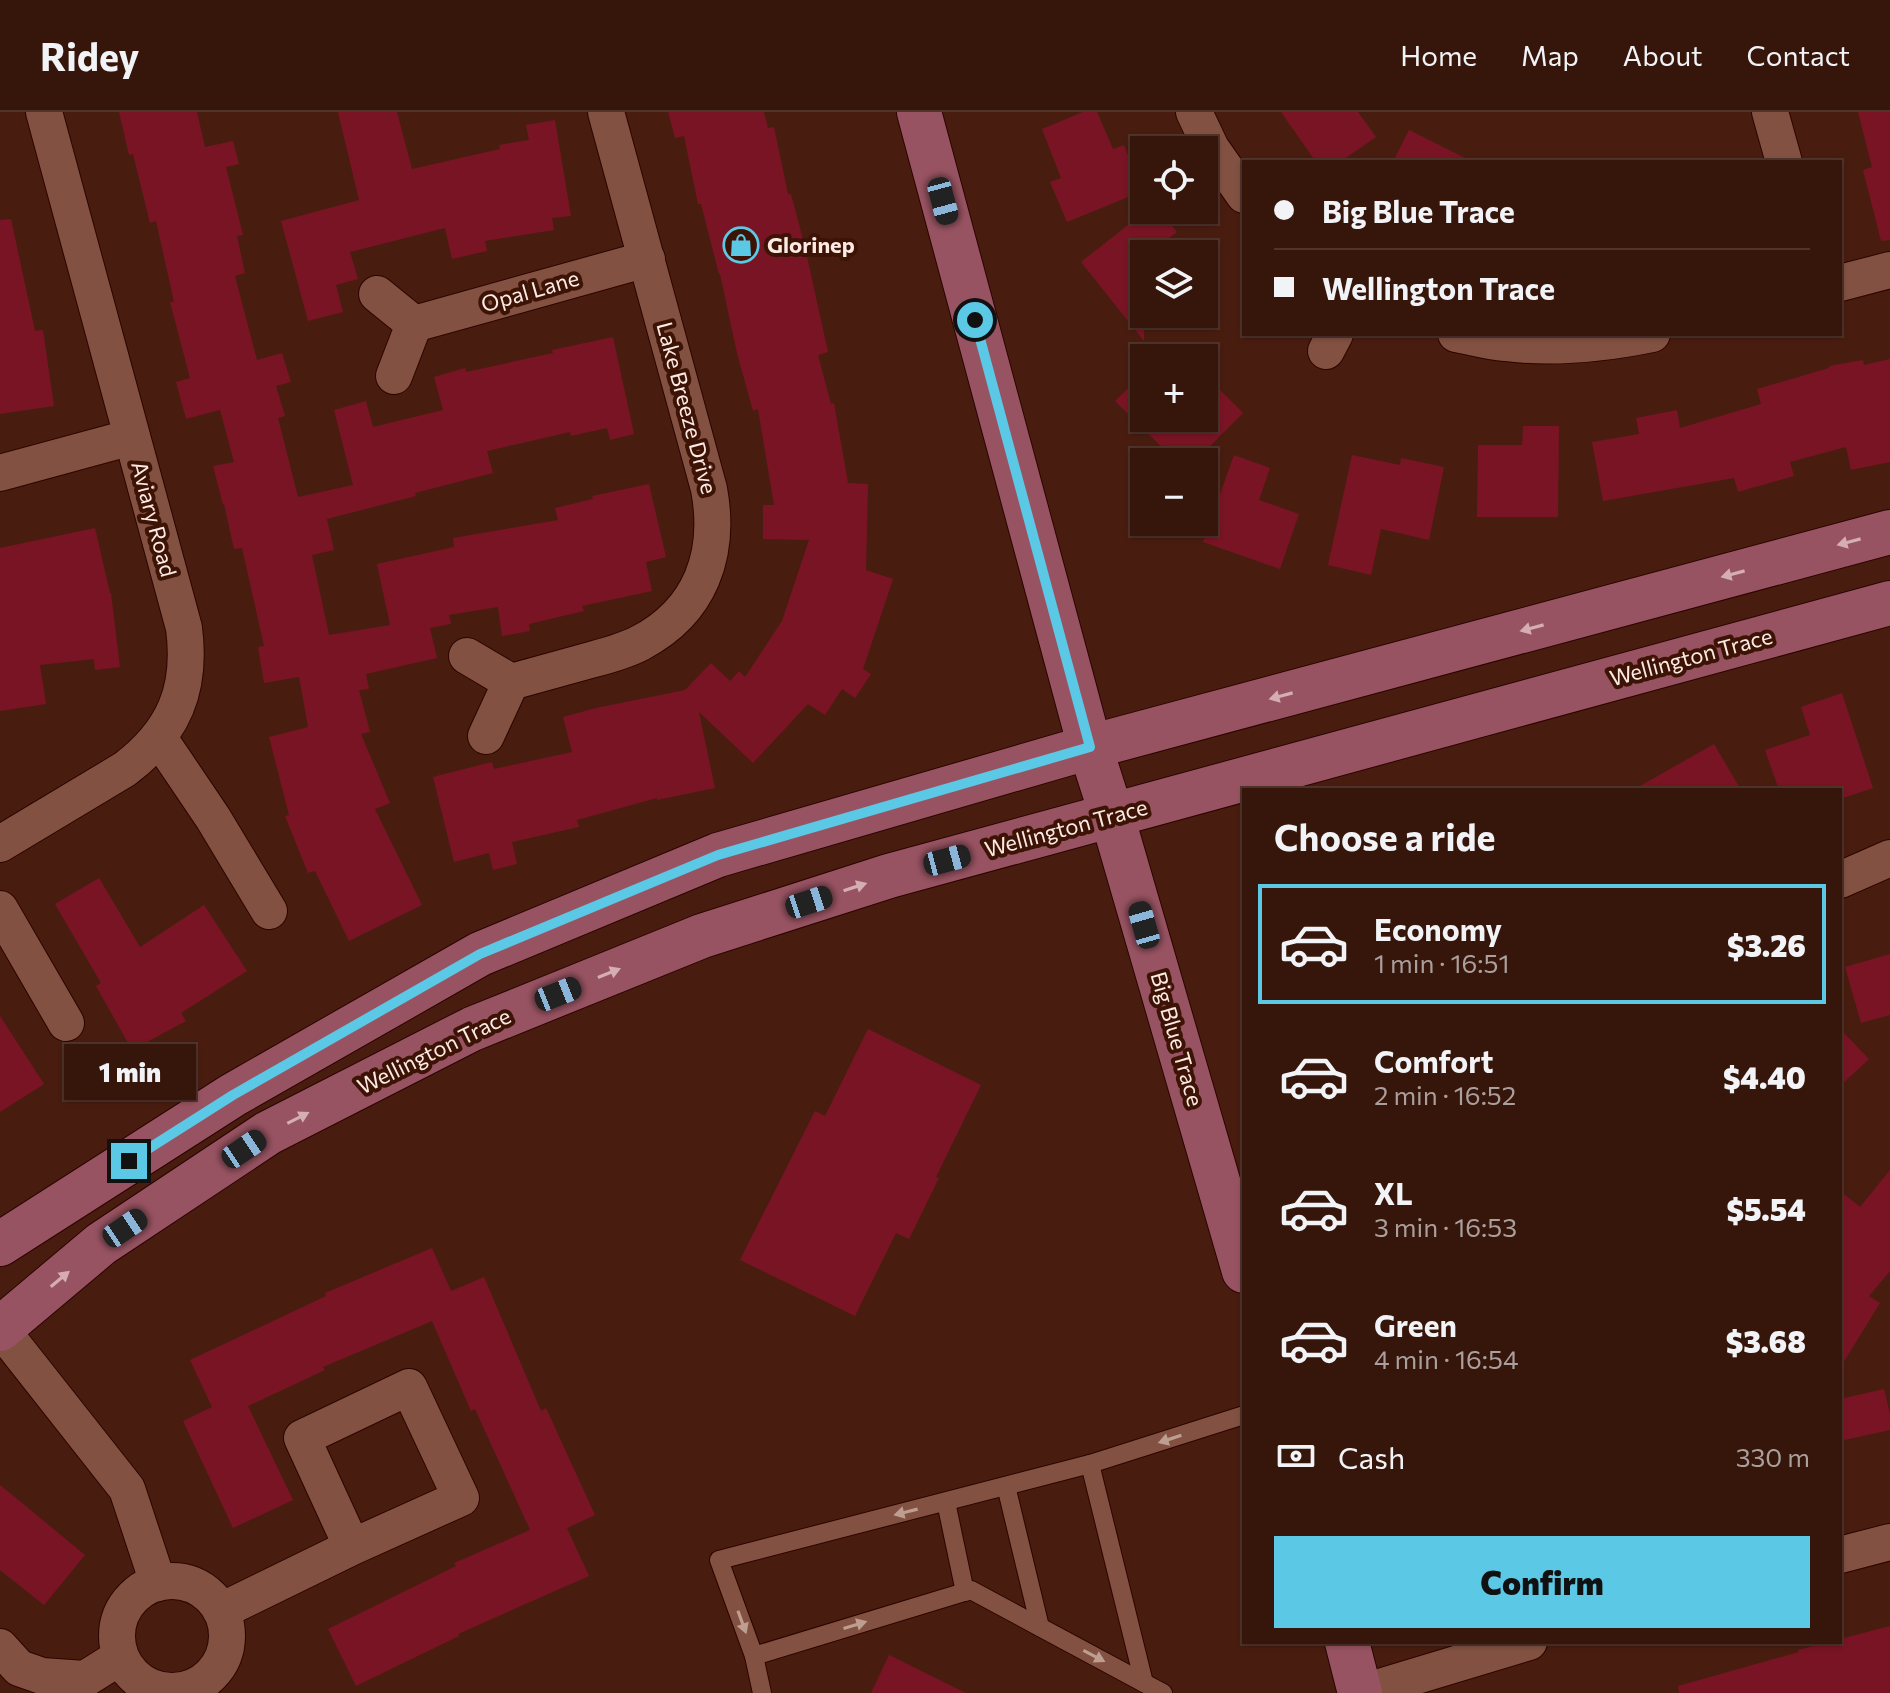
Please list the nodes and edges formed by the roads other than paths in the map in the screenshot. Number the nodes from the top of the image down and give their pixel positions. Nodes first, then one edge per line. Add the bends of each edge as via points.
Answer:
1 (44, 112) edge
2 (606, 112) edge
3 (919, 112) edge
4 (1194, 112) edge
5 (1770, 112) edge
6 (1783, 160) edge
7 (1242, 192) edge
8 (647, 259) junction
9 (1890, 270) edge
10 (1842, 282) edge
11 (377, 294) dead end
12 (414, 324) junction
13 (1466, 336) edge
14 (1642, 336) edge
15 (394, 376) dead end
16 (132, 437) junction
17 (0, 473) edge
18 (1890, 532) edge
19 (1890, 603) edge
20 (467, 656) dead end
21 (511, 682) junction
22 (486, 736) dead end
23 (159, 738) junction
24 (1090, 747) junction
25 (1112, 816) junction
26 (0, 844) edge
27 (1890, 858) edge
28 (1842, 879) edge
29 (0, 909) edge
30 (269, 911) dead end
31 (66, 1023) dead end
32 (0, 1244) edge
33 (1242, 1264) edge
34 (0, 1329) edge
35 (1242, 1416) edge
36 (1090, 1464) junction
37 (1006, 1486) junction
38 (946, 1502) junction
39 (1890, 1542) edge
40 (352, 1547) junction
41 (1842, 1554) edge
42 (158, 1583) junction
43 (965, 1592) junction
44 (221, 1611) junction
45 (1040, 1627) junction
46 (1348, 1644) edge
47 (1522, 1644) edge
48 (0, 1647) edge
49 (754, 1656) junction
50 (120, 1657) junction
51 (1144, 1683) junction
52 (39, 1684) edge
53 (208, 1687) edge
54 (762, 1693) edge
55 (1163, 1693) edge
56 (1360, 1693) edge

1 - 16 street, Aviary Road
2 - 8 street, Lake Breeze Drive
3 - 24 street, Big Blue Trace
4 - 7 street
5 - 6 street
8 - 12 street, Opal Lane
8 - 21 street, Lake Breeze Drive via 709,489 709,559 690,600 657,633 615,653
9 - 10 street
11 - 12 street
12 - 15 street
13 - 14 street via 1556,347
16 - 17 street
16 - 23 street, Aviary Road via 187,651 181,697
18 -> 24 street
19 - 25 street, Wellington Trace
20 - 21 street
21 - 22 street
23 - 26 street, Aviary Road via 125,769
23 - 30 street
24 - 25 street, Big Blue Trace
24 - 32 street via 718,855 480,954 233,1095
25 - 33 street, Big Blue Trace
34 -> 25 street, Wellington Trace via 101,1244 268,1133 472,1029 702,936 889,876
27 - 28 street
29 - 31 street
34 - 42 street via 127,1489
35 -> 36 lane
36 - 37 lane
36 - 51 lane
37 - 38 lane
37 - 45 lane
38 - 43 lane
38 -> 49 lane via 719,1560
39 - 41 street
40 - 40 street via 302,1438 409,1387 461,1498
40 - 44 street
42 - 44 street via 194,1585
42 - 50 street via 127,1603 117,1629
43 - 45 lane via 971,1590
49 -> 43 lane
44 - 53 street via 227,1641
45 -> 51 lane
46 - 56 street
47 - 56 street
48 - 52 street
49 - 54 lane
50 - 52 street via 85,1679
50 - 53 street via 141,1682 156,1689
51 - 55 lane

